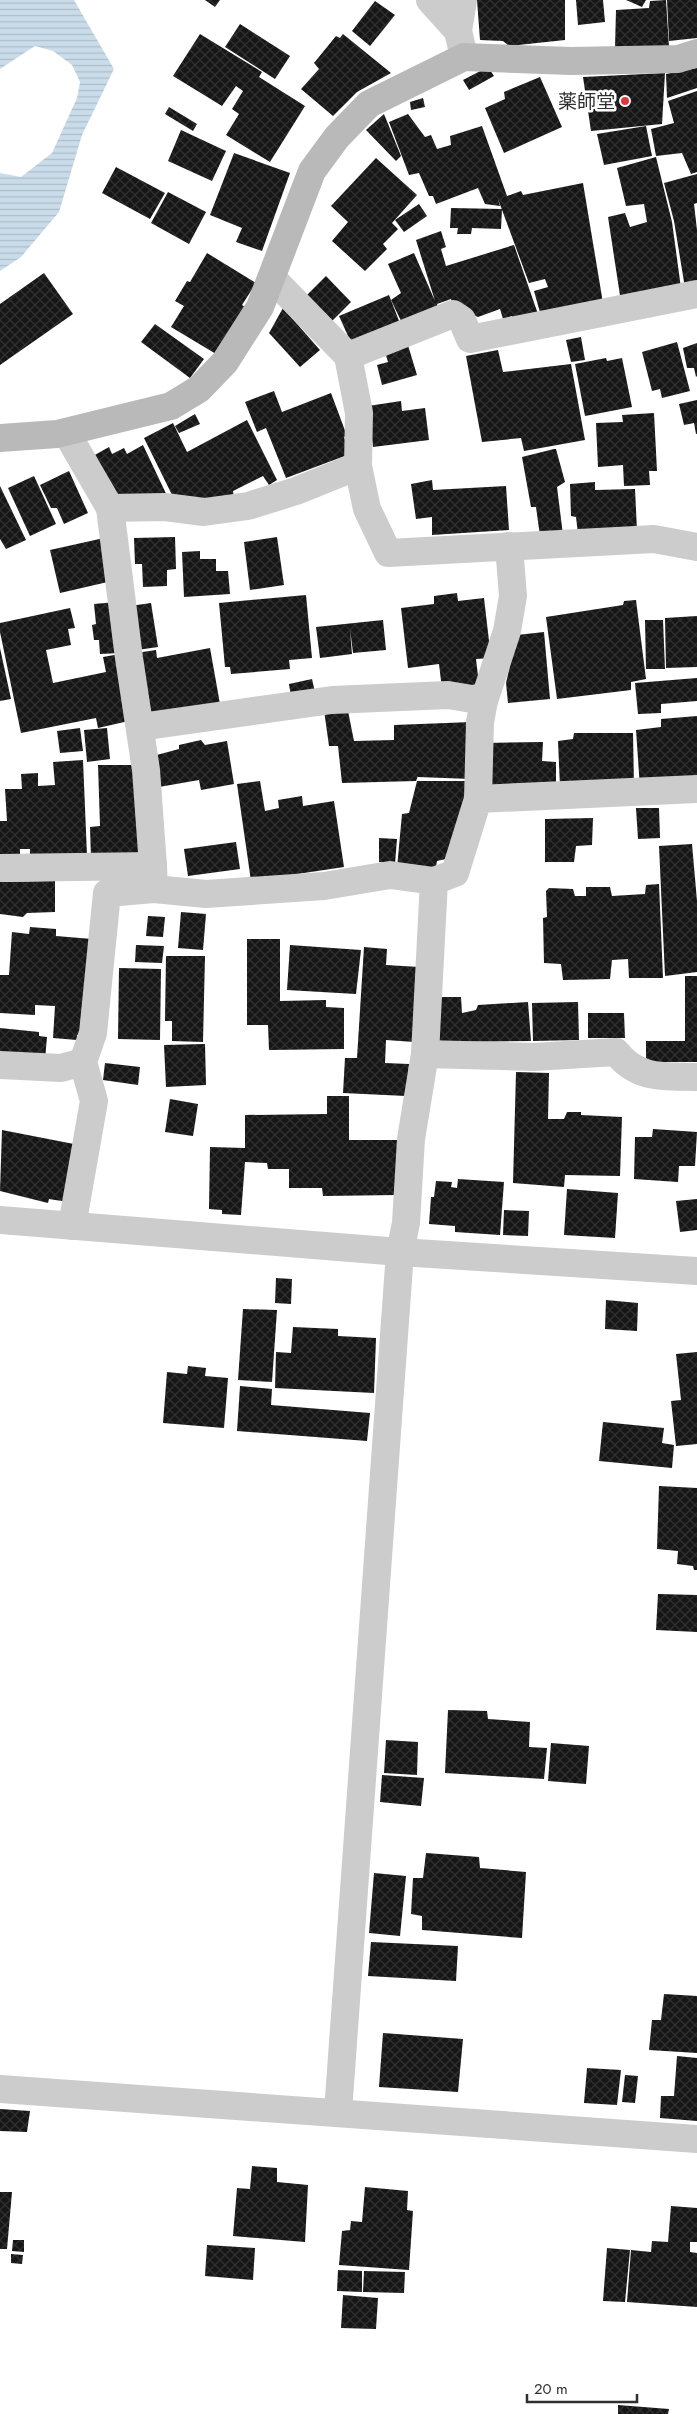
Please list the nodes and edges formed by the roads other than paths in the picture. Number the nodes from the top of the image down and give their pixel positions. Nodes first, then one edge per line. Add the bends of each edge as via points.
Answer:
1 (430, 0) edge
2 (463, 0) edge
3 (461, 44) junction
4 (697, 53) edge
5 (272, 278) junction
6 (697, 294) edge
7 (348, 356) junction
8 (66, 432) junction
9 (0, 438) edge
10 (358, 466) junction
11 (110, 508) junction
12 (509, 546) junction
13 (697, 547) edge
14 (484, 701) junction
15 (140, 727) junction
16 (697, 790) edge
17 (478, 799) junction
18 (0, 868) edge
19 (154, 878) junction
20 (434, 881) junction
21 (425, 1054) junction
22 (83, 1062) junction
23 (0, 1065) edge
24 (697, 1077) edge
25 (0, 1220) edge
26 (72, 1226) junction
27 (400, 1252) junction
28 (697, 1271) edge
29 (0, 2089) edge
30 (338, 2112) junction
31 (697, 2139) edge

1 - 3 street
2 - 3 street
3 - 4 main road via 571,61 678,59
3 - 5 main road via 369,104 337,137 312,171
5 - 7 street
5 - 8 main road via 260,307 225,362 199,389 171,406
6 - 7 street via 470,338 462,320 453,314
7 - 10 street via 359,413
8 - 9 main road
8 - 11 street
10 - 11 street via 248,506 204,512 165,507
10 - 12 street via 367,509 388,553
11 - 15 street
12 - 13 street via 654,539
12 - 14 street via 511,605 507,631
14 - 15 street via 448,695 332,700
14 - 17 street via 480,722
15 - 19 street
16 - 17 street
17 - 20 street via 455,873
18 - 19 street
19 - 20 street via 206,894 324,886 390,875
19 - 22 street via 107,893 93,1033
20 - 21 street
21 - 24 street via 534,1057 616,1052 625,1064 652,1076
21 - 27 street via 411,1140 406,1223
22 - 23 street via 61,1068
22 - 26 street via 94,1100
25 - 26 street
26 - 27 street
27 - 28 street
27 - 30 street
29 - 30 street
30 - 31 street

